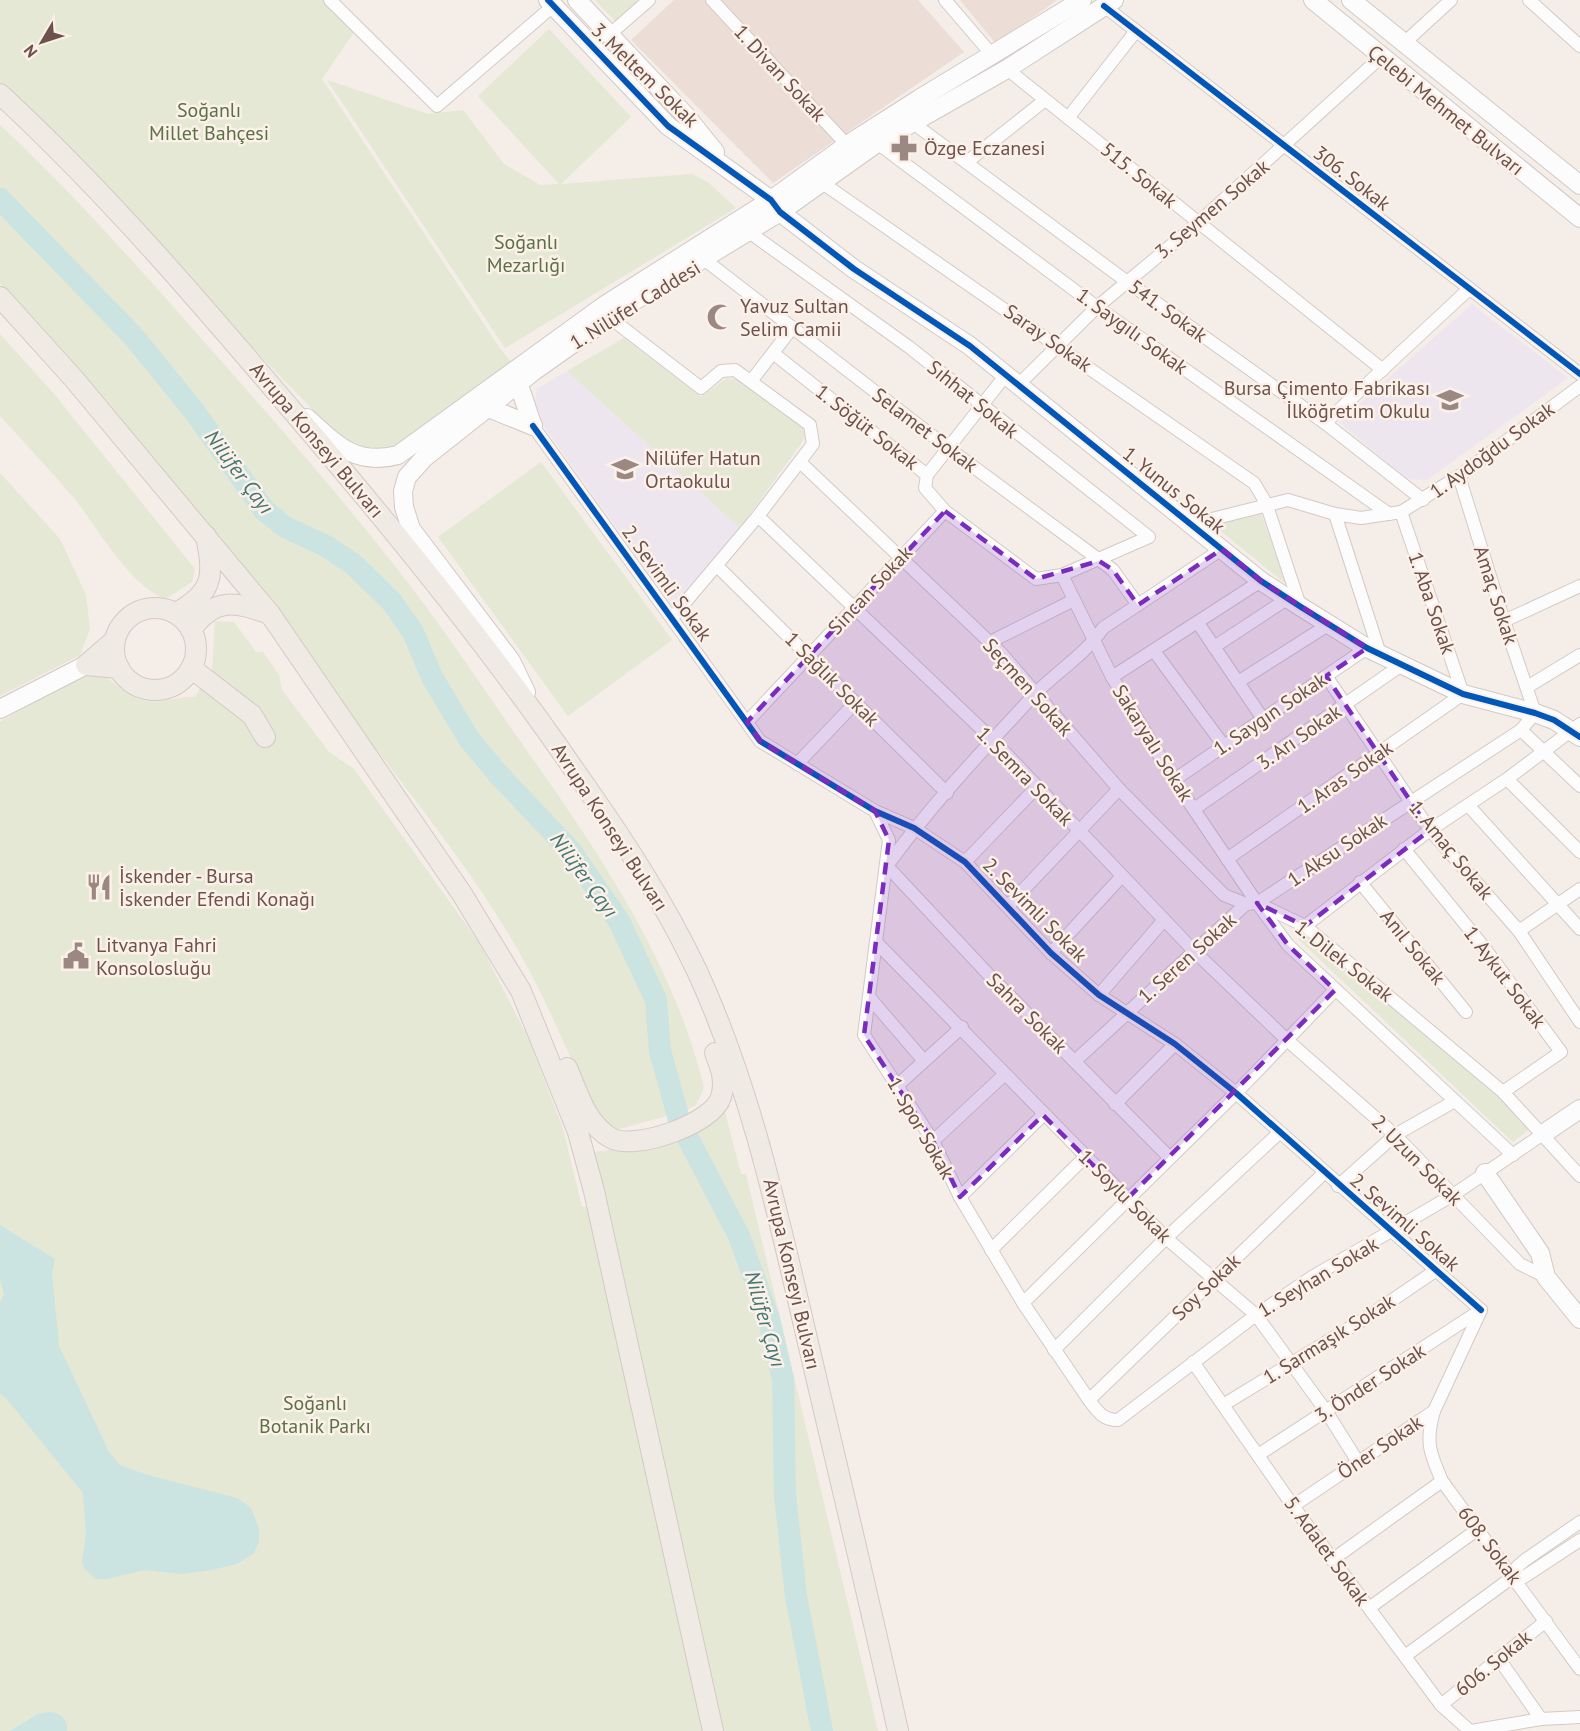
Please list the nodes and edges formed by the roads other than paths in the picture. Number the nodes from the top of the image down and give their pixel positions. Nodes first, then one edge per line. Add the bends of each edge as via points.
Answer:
1 (330, 0) edge
2 (577, 0) edge
3 (649, 0) edge
4 (712, 0) edge
5 (945, 0) edge
6 (1082, 0) edge
7 (1313, 0) edge
8 (1351, 0) edge
9 (1451, 0) edge
10 (1529, 0) edge
11 (550, 3) edge
12 (1109, 3) edge
13 (1136, 31) junction
14 (609, 35) junction
15 (1403, 44) junction
16 (1580, 46) edge
17 (993, 56) junction
18 (1381, 57) junction
19 (1007, 69) junction
20 (1, 95) edge
21 (1045, 100) junction
22 (1068, 118) junction
23 (913, 123) junction
24 (877, 143) junction
25 (847, 145) junction
26 (1284, 147) junction
27 (967, 162) junction
28 (733, 174) junction
29 (821, 182) junction
30 (1580, 185) edge
31 (776, 206) junction
32 (1580, 218) edge
33 (1198, 223) junction
34 (748, 232) junction
35 (705, 260) junction
36 (1126, 281) junction
37 (1469, 289) junction
38 (0, 297) edge
39 (1097, 307) junction
40 (609, 317) junction
41 (792, 328) junction
42 (1056, 344) junction
43 (773, 353) junction
44 (245, 354) junction
45 (1383, 370) junction
46 (1580, 374) edge
47 (515, 377) junction
48 (752, 380) junction
49 (1011, 381) junction
50 (1580, 386) edge
51 (482, 402) junction
52 (981, 406) junction
53 (1325, 423) junction
54 (533, 426) junction
55 (948, 448) junction
56 (800, 462) junction
57 (927, 475) junction
58 (1459, 476) junction
59 (1423, 500) junction
60 (1266, 503) junction
61 (945, 511) junction
62 (1395, 513) junction
63 (1335, 514) junction
64 (758, 516) junction
65 (1191, 524) junction
66 (205, 533) junction
67 (1222, 549) junction
68 (900, 558) junction
69 (1099, 561) junction
70 (717, 566) junction
71 (1062, 575) junction
72 (1261, 581) junction
73 (1580, 586) edge
74 (1074, 600) junction
75 (1294, 603) junction
76 (1138, 605) junction
77 (854, 608) junction
78 (176, 613) junction
79 (270, 614) junction
80 (672, 618) junction
81 (1504, 621) junction
82 (1198, 622) junction
83 (1328, 625) junction
84 (191, 630) junction
85 (115, 640) junction
86 (1094, 641) junction
87 (990, 642) junction
88 (1214, 646) junction
89 (1154, 651) junction
90 (1373, 651) junction
91 (1580, 655) edge
92 (809, 656) junction
93 (1403, 664) junction
94 (86, 665) junction
95 (119, 668) junction
96 (1326, 676) junction
97 (1112, 677) junction
98 (1238, 682) junction
99 (1527, 687) junction
100 (1035, 694) junction
101 (1463, 694) junction
102 (856, 702) junction
103 (1346, 704) junction
104 (0, 710) edge
105 (1535, 713) junction
106 (538, 718) junction
107 (1263, 720) junction
108 (747, 722) junction
109 (1521, 730) junction
110 (1577, 730) edge
111 (994, 741) junction
112 (1224, 746) junction
113 (1543, 752) junction
114 (1378, 753) junction
115 (797, 764) junction
116 (1507, 779) junction
117 (1174, 780) junction
118 (1580, 786) edge
119 (1036, 788) junction
120 (1119, 789) junction
121 (946, 793) junction
122 (1410, 801) junction
123 (1468, 806) junction
124 (1194, 809) junction
125 (603, 811) junction
126 (875, 811) junction
127 (914, 828) junction
128 (1430, 830) junction
129 (1079, 832) junction
130 (424, 841) junction
131 (1404, 849) junction
132 (1580, 852) edge
133 (1227, 859) junction
134 (965, 862) junction
135 (887, 866) junction
136 (1122, 876) junction
137 (1360, 882) junction
138 (1580, 889) edge
139 (1559, 903) junction
140 (1251, 904) junction
141 (1008, 906) junction
142 (1164, 920) junction
143 (1305, 926) junction
144 (1580, 929) edge
145 (1519, 931) junction
146 (876, 942) junction
147 (1194, 951) junction
148 (1051, 953) junction
149 (1335, 990) junction
150 (1099, 995) junction
151 (869, 997) junction
152 (1466, 1012) dead end
153 (1126, 1013) junction
154 (1580, 1022) edge
155 (962, 1027) junction
156 (1287, 1040) junction
157 (1175, 1044) junction
158 (924, 1061) junction
159 (1075, 1061) junction
160 (1005, 1074) junction
161 (898, 1084) junction
162 (1503, 1092) junction
163 (1236, 1093) junction
164 (1453, 1102) junction
165 (1115, 1104) junction
166 (1580, 1109) edge
167 (1043, 1115) junction
168 (1279, 1132) junction
169 (1543, 1134) junction
170 (1395, 1135) junction
171 (933, 1141) junction
172 (1513, 1155) junction
173 (1084, 1157) junction
174 (1169, 1157) junction
175 (1324, 1173) junction
176 (1485, 1173) junction
177 (1580, 1176) edge
178 (1338, 1185) junction
179 (1453, 1195) junction
180 (960, 1197) junction
181 (1127, 1199) junction
182 (1393, 1232) junction
183 (1166, 1238) junction
184 (991, 1250) junction
185 (1435, 1271) junction
186 (1546, 1278) junction
187 (1214, 1279) junction
188 (1023, 1303) junction
189 (1481, 1310) junction
190 (1256, 1314) junction
191 (1580, 1319) edge
192 (1054, 1350) junction
193 (1292, 1361) junction
194 (1193, 1362) junction
195 (1089, 1400) junction
196 (1223, 1405) junction
197 (1326, 1411) junction
198 (1434, 1411) junction
199 (1100, 1414) joint
200 (1258, 1455) junction
201 (1358, 1462) junction
202 (1442, 1481) junction
203 (1293, 1506) junction
204 (1580, 1522) edge
205 (1478, 1529) junction
206 (1580, 1540) edge
207 (1332, 1560) junction
208 (1514, 1576) junction
209 (1369, 1608) junction
210 (1545, 1621) junction
211 (1405, 1656) junction
212 (1499, 1659) junction
213 (1580, 1669) edge
214 (1441, 1705) junction
215 (1540, 1719) junction
216 (1579, 1720) edge
217 (714, 1731) edge
218 (898, 1731) edge
219 (1471, 1731) edge

1 - 11 street via 437,106
2 - 14 main road, 3. Meltem Sokak
3 - 14 street
4 - 25 street, 1. Divan Sokak
5 - 17 street
6 - 17 main road, 1. Nilüfer Caddesi
7 - 18 main road, Çelebi Mehmet Bulvarı
8 - 15 main road, Çelebi Mehmet Bulvarı
9 - 15 street
10 - 16 street
11 - 28 main road, 3. Meltem Sokak via 668,126
12 - 13 street, 306. Sokak
12 - 19 main road, 1. Nilüfer Caddesi
13 - 22 street
13 - 26 street, 306. Sokak
14 - 28 main road, 3. Meltem Sokak via 686,116
15 - 30 main road, Çelebi Mehmet Bulvarı
17 - 25 main road, 1. Nilüfer Caddesi
18 - 26 street, 3. Seymen Sokak
18 - 32 main road, Çelebi Mehmet Bulvarı
19 - 21 street, 515. Sokak
19 - 23 main road, 1. Nilüfer Caddesi
20 - 44 main road, Avrupa Konseyi Bulvarı via 110,201
21 - 22 street, 515. Sokak
21 - 27 street
22 - 33 street, 515. Sokak
23 - 24 main road, 1. Nilüfer Caddesi
23 - 27 street, 541. Sokak
24 - 29 main road, 1. Nilüfer Caddesi
24 - 39 street, 1. Saygılı Sokak
25 - 31 main road, 1. Nilüfer Caddesi
26 - 33 street, 3. Seymen Sokak
26 - 37 street, 306. Sokak
27 - 36 street, 541. Sokak
28 - 31 main road, 3. Meltem Sokak
29 - 31 main road, 1. Nilüfer Caddesi
29 - 42 street, Saray Sokak
31 - 34 main road, 1. Nilüfer Caddesi
31 - 47 main road, 1. Nilüfer Caddesi via 605,305
31 - 49 main road, 1. Yunus Sokak via 854,269 970,346
33 - 36 street, 3. Seymen Sokak
33 - 45 street, 515. Sokak
34 - 35 main road, 1. Nilüfer Caddesi
34 - 52 street, Sıhhat Sokak via 909,347
35 - 40 main road, 1. Nilüfer Caddesi
35 - 41 street, Selamet Sokak
36 - 39 street, 3. Seymen Sokak
36 - 53 street, 541. Sokak
37 - 45 street
37 - 46 street, 306. Sokak
38 - 66 main road
39 - 42 street, 3. Seymen Sokak
39 - 62 street, 1. Saygılı Sokak
40 - 47 main road, 1. Nilüfer Caddesi
40 - 48 street via 701,388 722,371 735,370
41 - 43 street
41 - 55 street, Selamet Sokak
42 - 49 street, 3. Seymen Sokak
42 - 60 street, Saray Sokak via 1254,483
43 - 48 street
43 - 57 street, 1. Söğüt Sokak
44 - 51 main road, 1. Nilüfer Caddesi via 339,447 359,458 380,460 398,455
44 - 106 main road, Avrupa Konseyi Bulvarı via 409,548
45 - 53 street
47 - 51 main road, 1. Nilüfer Caddesi
47 - 54 main road
48 - 56 street via 810,425 813,444
49 - 52 street, 3. Seymen Sokak
49 - 65 main road, 1. Yunus Sokak
50 - 58 street, 1. Aydoğdu Sokak
51 - 54 main road
51 - 106 main road, 1. Nilüfer Caddesi via 407,477 404,507 411,529 511,661
52 - 55 street, 3. Seymen Sokak
52 - 69 street, Sıhhat Sokak via 1149,537
53 - 59 street, 541. Sokak
54 - 80 street, 2. Sevimli Sokak
55 - 57 street, 3. Seymen Sokak
55 - 69 street, Selamet Sokak
56 - 64 street
56 - 68 street, Seçmen Sokak
57 - 61 street, 1. Söğüt Sokak via 925,488
58 - 59 street, 1. Aydoğdu Sokak
58 - 81 street, Amaç Sokak
59 - 62 street, 1. Aydoğdu Sokak
60 - 63 street via 1288,500
60 - 65 street
60 - 75 street, Saray Sokak
61 - 68 street, Sincan Sokak
61 - 71 street, 1. Söğüt Sokak via 1036,579
62 - 63 street via 1361,518
62 - 101 street, 1. Aba Sokak
63 - 90 street
64 - 70 street
64 - 77 street, 1. Semra Sokak
65 - 67 main road, 1. Yunus Sokak
66 - 78 main road via 211,562 209,584 200,596
66 - 79 main road
67 - 72 main road, 1. Yunus Sokak
67 - 76 street
68 - 77 street, Sincan Sokak
68 - 87 street, Seçmen Sokak
69 - 71 street, 1. Söğüt Sokak
69 - 76 street, Selamet Sokak via 1113,570
70 - 80 street
70 - 92 street, 1 Sağlık Sokak
71 - 74 street, Sakaryalı Sokak
72 - 75 main road, 1. Yunus Sokak
72 - 82 street
73 - 81 street
74 - 86 street, Sakaryalı Sokak
74 - 87 street
75 - 83 main road, 1. Yunus Sokak
75 - 88 street
76 - 86 street via 1103,628
77 - 92 street, Sincan Sokak
77 - 111 street, 1. Semra Sokak
78 - 84 main road
78 - 85 main road via 160,608 138,611 119,628
79 - 84 main road via 230,603 217,607
79 - 130 main road
80 - 108 street, 2. Sevimli Sokak
81 - 99 street, Amaç Sokak
82 - 88 street
82 - 89 street
83 - 90 main road, 1. Yunus Sokak
83 - 98 street
84 - 95 main road via 196,649 185,675 167,688 148,690 135,685
85 - 94 main road
85 - 95 main road
86 - 97 street, Sakaryalı Sokak
86 - 100 street
87 - 100 street, Seçmen Sokak
88 - 98 street
89 - 97 street
89 - 112 street
90 - 93 main road, 1. Yunus Sokak
90 - 96 street, 1. Saygın Sokak
91 - 99 street
92 - 102 street, 1 Sağlık Sokak
92 - 108 street, Sincan Sokak
93 - 101 main road, 1. Yunus Sokak
93 - 103 street, 3. Arı Sokak
94 - 95 main road
94 - 104 main road
96 - 103 street, 1. Amaç Sokak
96 - 107 street, 1. Saygın Sokak
97 - 117 street, Sakaryalı Sokak
98 - 107 street
99 - 105 street, Amaç Sokak
100 - 111 street
100 - 120 street, Seçmen Sokak
101 - 105 main road, 1. Yunus Sokak
101 - 114 street, 1. Aras Sokak
102 - 115 street
102 - 121 street, 1 Sağlık Sokak
103 - 114 street, 1. Amaç Sokak
103 - 124 street, 3. Arı Sokak
105 - 109 street, 1. Aksu Sokak
105 - 110 main road, 1. Yunus Sokak
106 - 125 main road, Avrupa Konseyi Bulvarı
107 - 112 street, 1. Saygın Sokak
108 - 115 street, 2. Sevimli Sokak via 760,741
109 - 113 street
109 - 122 street, 1. Aksu Sokak
110 - 113 street
111 - 119 street, 1. Semra Sokak
111 - 121 street
112 - 117 street, 1. Saygın Sokak
113 - 116 street
113 - 118 street
114 - 122 street, 1. Amaç Sokak
114 - 133 street, 1. Aras Sokak
115 - 126 street, 2. Sevimli Sokak
116 - 123 street
116 - 132 street
117 - 124 street, Sakaryalı Sokak
119 - 129 street, 1. Semra Sokak
119 - 134 street
120 - 129 street
120 - 140 street, Seçmen Sokak via 1224,895
121 - 127 street
122 - 128 street, 1. Amaç Sokak
122 - 140 street, 1. Aksu Sokak
123 - 128 street
123 - 139 street
124 - 133 street, Sakaryalı Sokak
125 - 130 main road via 675,954 724,1076 721,1099 712,1112 693,1125 637,1141 613,1139 589,1118 518,963 484,908
125 - 218 main road, Avrupa Konseyi Bulvarı via 664,908 697,972 735,1066 770,1179
126 - 127 street, 2. Sevimli Sokak
126 - 135 street, 1. Spor Sokak via 889,840
127 - 134 street, 2. Sevimli Sokak
127 - 135 street
128 - 131 street
128 - 145 street, 1. Amaç Sokak
129 - 136 street, 1. Semra Sokak
129 - 141 street
130 - 217 main road via 488,933 521,991 578,1132
131 - 137 street
131 - 162 street, 1. Aykut Sokak via 1483,946 1561,1052
133 - 140 street, Sakaryalı Sokak
134 - 141 street, 2. Sevimli Sokak
135 - 146 street, 1. Spor Sokak
135 - 159 street, Sahra Sokak
136 - 142 street, 1. Semra Sokak
136 - 148 street
137 - 143 street
137 - 152 street, Anıl Sokak
138 - 139 street
139 - 144 street
139 - 145 street
140 - 143 street, 1. Dilek Sokak
140 - 147 street, 1. Seren Sokak
140 - 149 street, 1. Dilek Sokak
141 - 148 street, 2. Sevimli Sokak
142 - 147 street, 1. Semra Sokak
142 - 150 street
143 - 162 street, 1. Dilek Sokak
145 - 154 street, 1. Amaç Sokak
146 - 151 street, 1. Spor Sokak
146 - 155 street, 1. Soylu Sokak
147 - 153 street, 1. Seren Sokak
147 - 156 street, 1. Semra Sokak
148 - 150 street, 2. Sevimli Sokak
149 - 156 street
149 - 164 street, 1. Dilek Sokak
150 - 153 street, 2. Sevimli Sokak
151 - 158 street
151 - 161 street, 1. Spor Sokak via 864,1035
153 - 157 street, 2. Sevimli Sokak
153 - 159 street, 1. Seren Sokak
155 - 158 street
155 - 160 street, 1. Soylu Sokak
156 - 163 street
156 - 170 street, 2. Uzun Sokak
157 - 163 street, 2. Sevimli Sokak
157 - 165 street
158 - 161 street
159 - 165 street, Sahra Sokak
160 - 167 street, 1. Soylu Sokak
160 - 171 street
161 - 171 street, 1. Spor Sokak
162 - 169 street, 1. Dilek Sokak
163 - 168 street, 2. Sevimli Sokak
163 - 174 street
164 - 170 street
164 - 172 street, 1. Dilek Sokak
165 - 174 street, Sahra Sokak
166 - 169 main road
167 - 173 street, 1. Soylu Sokak
167 - 180 street
168 - 175 street, 2. Sevimli Sokak
168 - 183 street
169 - 172 street, 1. Seyhan Sokak
169 - 177 street, 1. Dilek Sokak
170 - 178 street
170 - 179 street, 2. Uzun Sokak
171 - 180 street, 1. Spor Sokak
172 - 176 street, 1. Seyhan Sokak
173 - 181 street, 1. Soylu Sokak
173 - 184 street
174 - 181 street
175 - 178 street, 2. Sevimli Sokak
175 - 187 street, Soy Sokak
176 - 179 street, 1. Seyhan Sokak
176 - 186 main road via 1540,1253
178 - 182 street, 2. Sevimli Sokak
179 - 182 street, 1. Seyhan Sokak
179 - 186 street, 2. Uzun Sokak via 1520,1264
180 - 184 street, 1. Spor Sokak
181 - 183 street, 1. Soylu Sokak
181 - 188 street
182 - 185 street, 2. Sevimli Sokak
182 - 190 street, 1. Seyhan Sokak
183 - 187 street, 1. Soylu Sokak
183 - 192 street
184 - 188 street, 1. Spor Sokak
185 - 189 street, 2. Sevimli Sokak
185 - 193 street, 1. Sarmaşık Sokak
186 - 191 main road
187 - 190 street, 1. Soylu Sokak
187 - 195 street, Soy Sokak
188 - 192 street, 1. Spor Sokak
189 - 197 street, 3. Önder Sokak
189 - 198 street, Öner Sokak
190 - 193 street, 1. Soylu Sokak
190 - 194 street, 1. Seyhan Sokak
192 - 195 street, 1. Spor Sokak
193 - 196 street, 1. Sarmaşık Sokak
193 - 197 street, 1. Soylu Sokak
194 - 196 street, 5. Adalet Sokak
194 - 199 street, 1. Seyhan Sokak via 1118,1420
195 - 199 street, 1. Spor Sokak
196 - 200 street, 5. Adalet Sokak
197 - 200 street, 3. Önder Sokak
197 - 201 street, 1. Soylu Sokak
198 - 201 street, Öner Sokak
198 - 202 street, 608. Sokak via 1428,1448
200 - 203 street, 5. Adalet Sokak
201 - 203 street, Öner Sokak
202 - 205 street, 608. Sokak
202 - 207 street
203 - 207 street, 5. Adalet Sokak
204 - 208 street via 1525,1560
205 - 208 street, 608. Sokak
205 - 209 street
206 - 208 street via 1524,1577
207 - 209 street, 5. Adalet Sokak
208 - 210 street, 608. Sokak
208 - 211 street
209 - 211 street, 5. Adalet Sokak
210 - 212 street, 606. Sokak
210 - 213 street, 608. Sokak
211 - 214 street, 5. Adalet Sokak
212 - 214 street, 606. Sokak
212 - 215 street
214 - 219 street, 5. Adalet Sokak
215 - 216 street
215 - 219 street

